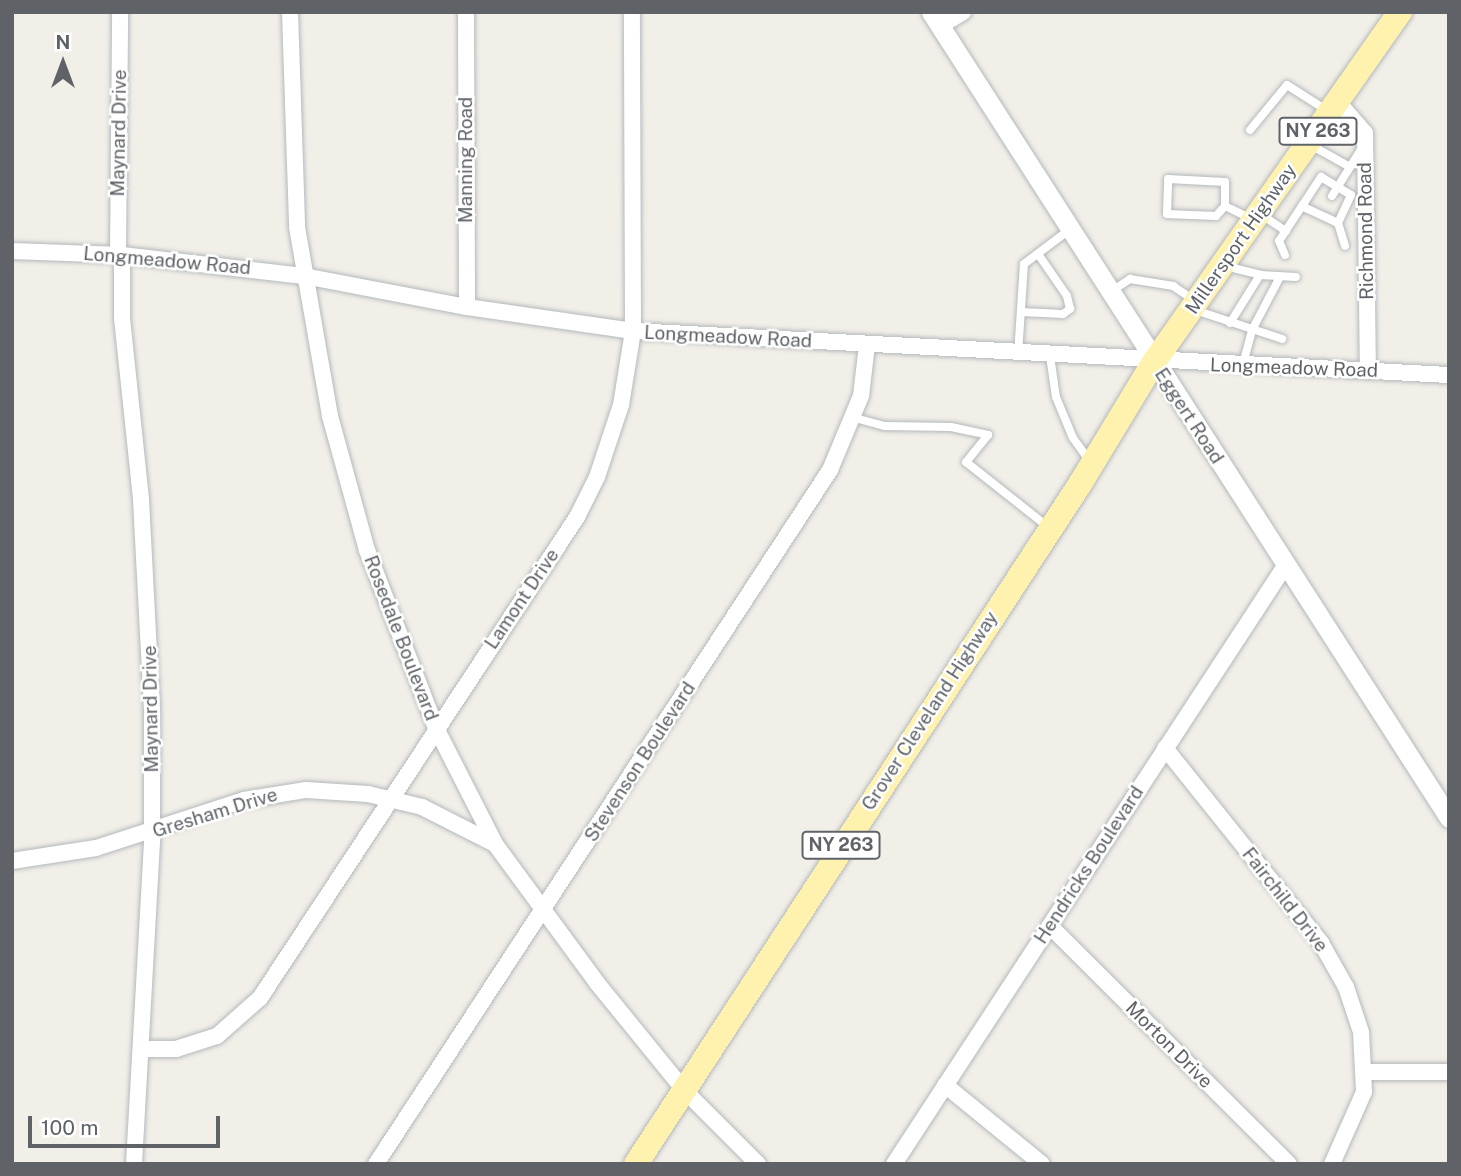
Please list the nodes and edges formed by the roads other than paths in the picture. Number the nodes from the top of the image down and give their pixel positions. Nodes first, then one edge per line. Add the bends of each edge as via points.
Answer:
1 (120, 12) edge
2 (290, 12) edge
3 (466, 12) edge
4 (632, 12) edge
5 (963, 12) edge
6 (1400, 12) edge
7 (936, 19) edge
8 (1334, 108) junction
9 (1250, 130) dead end
10 (1309, 144) junction
11 (1365, 144) junction
12 (1350, 167) junction
13 (1337, 187) junction
14 (1332, 196) dead end
15 (1225, 206) junction
16 (1302, 206) junction
17 (1257, 216) junction
18 (1338, 223) junction
19 (1069, 230) junction
20 (1286, 231) junction
21 (1345, 246) dead end
22 (12, 251) edge
23 (120, 254) junction
24 (1038, 254) junction
25 (1285, 256) dead end
26 (1222, 266) junction
27 (1260, 275) junction
28 (303, 276) junction
29 (1280, 276) junction
30 (1296, 277) dead end
31 (1109, 292) junction
32 (1194, 305) junction
33 (467, 307) junction
34 (1021, 312) junction
35 (1230, 323) junction
36 (1252, 330) junction
37 (633, 331) junction
38 (1282, 338) dead end
39 (867, 345) junction
40 (1017, 354) junction
41 (1050, 356) junction
42 (1154, 362) junction
43 (1243, 366) junction
44 (1368, 370) junction
45 (1449, 375) edge
46 (855, 418) junction
47 (1092, 464) junction
48 (1050, 529) junction
49 (1285, 566) junction
50 (436, 728) junction
51 (1165, 748) junction
52 (388, 799) junction
53 (1449, 818) edge
54 (151, 832) junction
55 (495, 844) junction
56 (12, 861) edge
57 (545, 908) junction
58 (1050, 926) junction
59 (141, 1049) junction
60 (1365, 1072) junction
61 (1449, 1072) edge
62 (945, 1085) junction
63 (683, 1088) junction
64 (134, 1164) edge
65 (376, 1164) edge
66 (636, 1164) edge
67 (758, 1164) edge
68 (894, 1164) edge
69 (1042, 1164) edge
70 (1289, 1164) edge
71 (1332, 1164) edge

1 - 23 street, Maynard Drive
2 - 28 street, Rosedale Boulevard via 292,166
3 - 33 street, Manning Road
4 - 37 street, Lamont Drive
5 - 7 street
6 - 8 main road, Millersport Highway / NY 263
7 - 19 street, Eggert Road
8 - 9 lane via 1287,85
8 - 10 main road, Millersport Highway / NY 263
8 - 11 street, Richmond Road via 1365,133
10 - 12 lane
10 - 17 main road, Millersport Highway / NY 263
11 - 12 lane
11 - 44 street, Richmond Road
12 - 13 lane
13 - 14 lane
13 - 16 lane via 1321,177
13 - 18 lane via 1351,195
15 - 15 lane via 1225,182 1168,179 1167,214 1216,216
15 - 17 lane
16 - 18 lane
16 - 20 lane
17 - 20 lane
17 - 26 main road, Millersport Highway / NY 263
18 - 21 lane
19 - 24 lane
19 - 31 street, Eggert Road
20 - 25 lane via 1279,241
22 - 23 street, Longmeadow Road
23 - 28 street, Longmeadow Road
23 - 54 street, Maynard Drive via 149,635
24 - 34 lane via 1024,264
24 - 34 lane via 1068,296 1070,309 1063,314
26 - 27 lane
26 - 32 main road, Millersport Highway / NY 263
27 - 29 lane
27 - 35 lane
28 - 33 street, Longmeadow Road
28 - 50 street, Rosedale Boulevard via 346,483
29 - 30 lane
29 - 36 lane
31 - 32 lane via 1130,279 1173,286
31 - 42 street, Eggert Road
32 - 35 lane
32 - 42 main road, Millersport Highway / NY 263
33 - 37 street, Longmeadow Road
34 - 40 lane
35 - 36 lane
36 - 38 lane
36 - 43 lane
37 - 39 street, Longmeadow Road
37 - 50 street, Lamont Drive via 613,434 577,517
39 - 40 street, Longmeadow Road
39 - 46 street, Stevenson Boulevard
40 - 41 street, Longmeadow Road
41 - 42 street, Longmeadow Road
41 - 47 lane via 1056,397 1073,438
42 - 43 street, Longmeadow Road
42 - 47 main road, Grover Cleveland Highway / NY 263
42 - 49 street, Eggert Road
43 - 44 street, Longmeadow Road
44 - 45 street, Longmeadow Road
46 - 48 lane via 885,426 951,427 988,435 966,462
46 - 57 street, Stevenson Boulevard via 830,470
47 - 48 main road, Grover Cleveland Highway / NY 263
48 - 63 main road, Grover Cleveland Highway / NY 263
49 - 51 street, Hendricks Boulevard
49 - 53 street, Eggert Road
50 - 52 street, Lamont Drive
50 - 55 street, Rosedale Boulevard
51 - 58 street, Hendricks Boulevard
51 - 60 street, Fairchild Drive via 1321,943 1356,1012
52 - 54 street, Gresham Drive via 337,790 275,792
52 - 55 street, Gresham Drive via 422,807
52 - 59 street, Lamont Drive via 248,1013 197,1044
54 - 56 street, Gresham Drive via 96,848
54 - 59 street, Maynard Drive
55 - 57 street, Rosedale Boulevard
57 - 63 street, Rosedale Boulevard via 610,1001
57 - 65 street, Stevenson Boulevard
58 - 62 street, Hendricks Boulevard
58 - 70 street, Morton Drive
59 - 64 street, Maynard Drive
60 - 61 street
60 - 71 street, Fairchild Drive via 1359,1111
62 - 68 street, Hendricks Boulevard
62 - 69 street
63 - 66 main road, Grover Cleveland Highway / NY 263
63 - 67 street, Rosedale Boulevard

